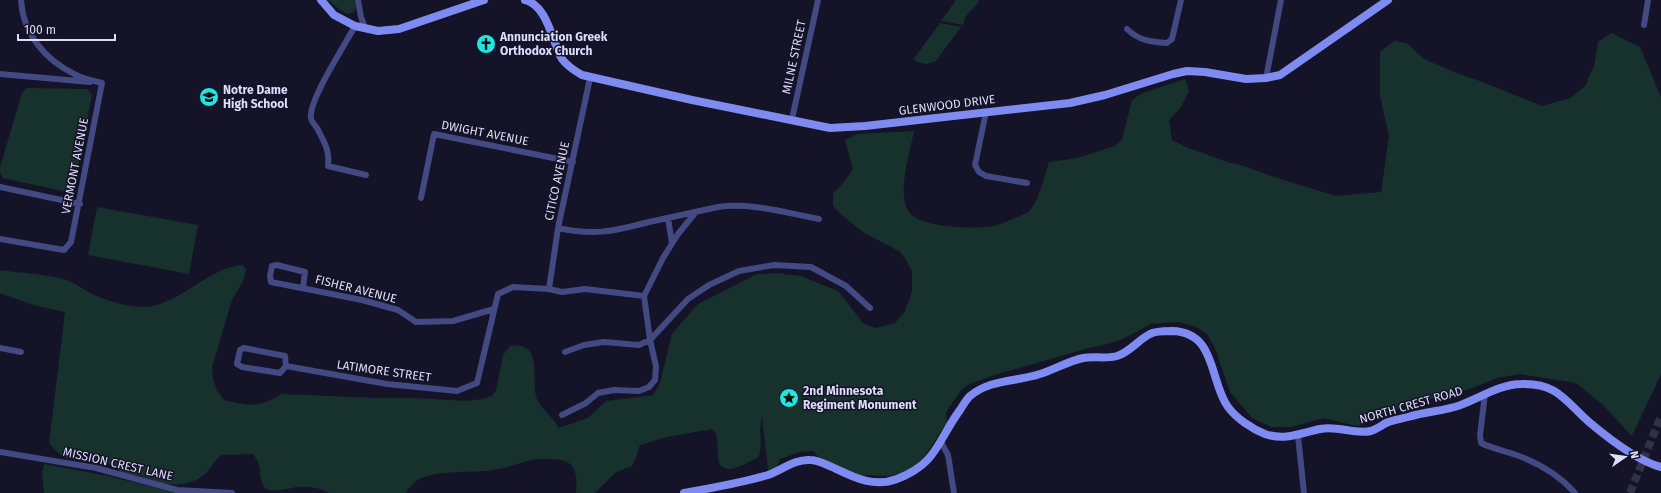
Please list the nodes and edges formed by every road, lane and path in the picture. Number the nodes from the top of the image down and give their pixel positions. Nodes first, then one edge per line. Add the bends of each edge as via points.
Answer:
1 (21, 0) edge
2 (321, 0) edge
3 (358, 0) edge
4 (484, 0) edge
5 (525, 0) edge
6 (818, 0) edge
7 (1180, 0) edge
8 (1281, 0) edge
9 (1388, 0) edge
10 (1648, 0) edge
11 (1644, 25) dead end
12 (355, 26) junction
13 (365, 28) junction
14 (1127, 29) dead end
15 (0, 74) edge
16 (590, 78) junction
17 (1266, 78) junction
18 (102, 84) junction
19 (986, 112) junction
20 (792, 119) junction
21 (573, 162) junction
22 (366, 174) dead end
23 (1027, 183) dead end
24 (0, 187) edge
25 (421, 198) dead end
26 (80, 204) junction
27 (696, 212) junction
28 (668, 218) junction
29 (819, 219) dead end
30 (558, 228) junction
31 (0, 239) edge
32 (672, 243) junction
33 (303, 288) junction
34 (549, 289) junction
35 (644, 296) junction
36 (870, 308) dead end
37 (494, 309) junction
38 (650, 340) junction
39 (0, 348) edge
40 (21, 352) dead end
41 (565, 352) dead end
42 (286, 366) junction
43 (1485, 394) junction
44 (562, 415) dead end
45 (1298, 436) junction
46 (941, 442) junction
47 (0, 452) edge
48 (1661, 467) edge
49 (232, 493) edge
50 (684, 493) edge
51 (954, 493) edge
52 (1304, 493) edge
53 (1575, 493) edge

1 - 18 street via 29,33 40,48 64,68
2 - 12 street via 334,15
3 - 13 street
4 - 13 street via 399,29 378,31
5 - 16 street, GLENWOOD DRIVE via 530,1 547,22 563,61 573,70
6 - 20 street, MILNE STREET
7 - 14 street via 1172,39 1167,43 1149,42 1134,36
8 - 17 street
9 - 17 street, GLENWOOD DRIVE via 1280,75
10 - 11 street
12 - 13 street
12 - 22 street via 319,92 311,110 311,118 327,147 328,166
15 - 18 street
16 - 20 street, GLENWOOD DRIVE
16 - 21 street, CITICO AVENUE
17 - 19 street, GLENWOOD DRIVE via 1246,79 1187,71 1070,103
18 - 26 street, VERMONT AVENUE
19 - 20 street, GLENWOOD DRIVE via 830,128
19 - 23 street via 975,165 979,172 986,176
21 - 25 street, DWIGHT AVENUE via 434,134
21 - 30 street, CITICO AVENUE
24 - 26 street
26 - 31 street, VERMONT AVENUE via 71,242 64,250
27 - 28 street
27 - 29 street via 732,205 765,208
27 - 32 street
28 - 30 street via 626,229 597,233
28 - 32 street
30 - 34 street, CITICO AVENUE
32 - 35 street
33 - 33 street, FISHER AVENUE via 305,272 272,266 271,282
33 - 37 street, FISHER AVENUE via 398,310 416,322 453,321
34 - 35 street via 562,292 585,289
34 - 37 street via 513,288 498,294
35 - 38 street
36 - 38 street via 846,286 811,267 774,265 739,271 709,285 688,299
37 - 42 street, LATIMORE STREET via 477,383 457,391 387,384
38 - 41 street via 639,345 604,342 584,345
38 - 44 street via 656,366 655,380 649,387 639,391 614,390 598,393 586,403
39 - 40 street
42 - 42 street via 285,356 244,348 240,350 236,364 280,374
43 - 45 street, NORTH CREST ROAD via 1460,405 1386,423 1375,430 1361,433 1323,428
43 - 48 street, NORTH CREST ROAD via 1521,384 1543,386 1560,394 1588,421 1620,445 1650,464
43 - 53 street via 1481,443 1492,449 1519,456 1551,471
45 - 46 street, NORTH CREST ROAD via 1283,438 1265,434 1248,425 1229,409 1211,360 1200,342 1188,334 1174,331 1151,333 1113,357 1082,358 1035,376 986,386 969,397
45 - 52 street
46 - 50 street, NORTH CREST ROAD via 919,469 894,480 874,483 856,479 821,462 809,460 743,482
46 - 51 street via 948,455
47 - 49 street, MISSION CREST LANE via 96,468 177,490

